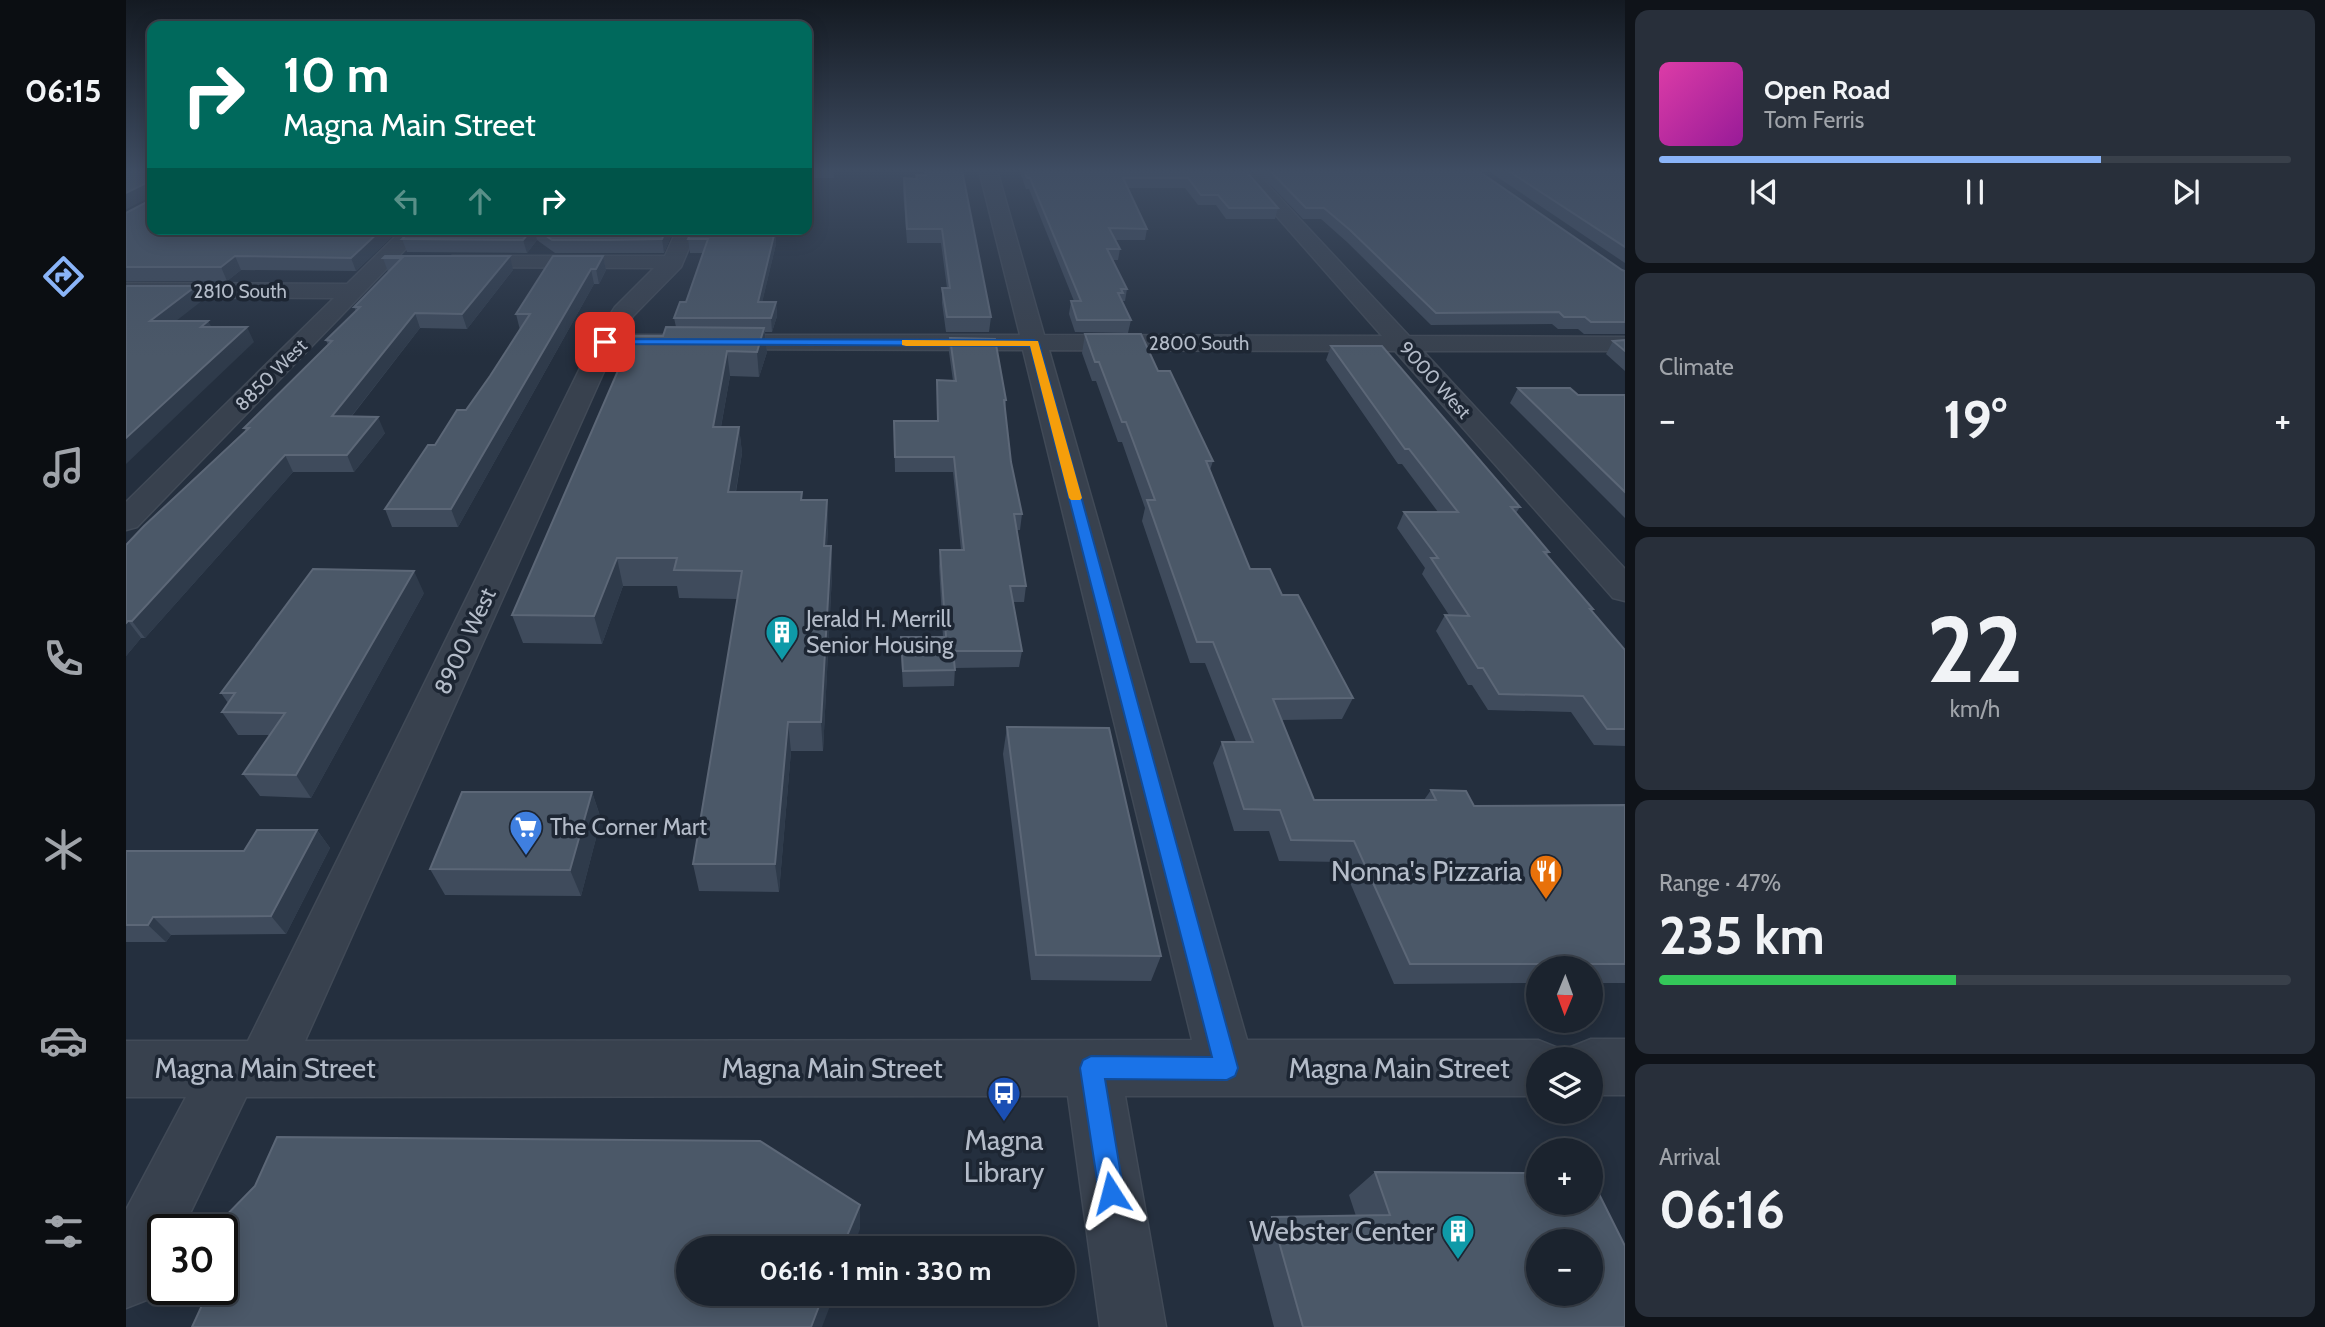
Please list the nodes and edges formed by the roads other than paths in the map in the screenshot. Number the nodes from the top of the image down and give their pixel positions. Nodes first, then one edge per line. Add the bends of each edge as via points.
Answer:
1 (1004, 232) edge
2 (1301, 232) edge
3 (409, 235) edge
4 (680, 246) edge
5 (384, 261) junction
6 (412, 261) edge
7 (439, 261) edge
8 (126, 290) edge
9 (354, 291) junction
10 (605, 342) junction
11 (1034, 343) junction
12 (1402, 343) junction
13 (1625, 344) edge
14 (126, 520) edge
15 (1625, 590) edge
16 (1625, 1067) edge
17 (248, 1068) junction
18 (1091, 1068) junction
19 (1227, 1068) junction
20 (1526, 1068) edge
21 (1603, 1068) edge
22 (126, 1069) edge
23 (126, 1276) edge
24 (1133, 1327) edge

1 - 11 street
2 - 12 street, 9000 West
3 - 5 street, 8850 West
4 - 7 street
4 - 10 street, 8900 West via 623,312
5 - 6 street
5 - 9 street, 8850 West
8 - 9 street, 2810 South
9 - 14 street, 8850 West
10 - 11 street, 2800 South
10 - 17 street, 8900 West
11 - 12 street, 2800 South
11 - 19 street
12 - 13 street, 2800 South
12 - 15 street, 9000 West
16 - 21 street
17 - 18 street, Magna Main Street
17 - 22 street, Magna Main Street
17 - 23 street, 8900 West
18 - 19 street, Magna Main Street
18 - 24 street
19 - 20 street, Magna Main Street

